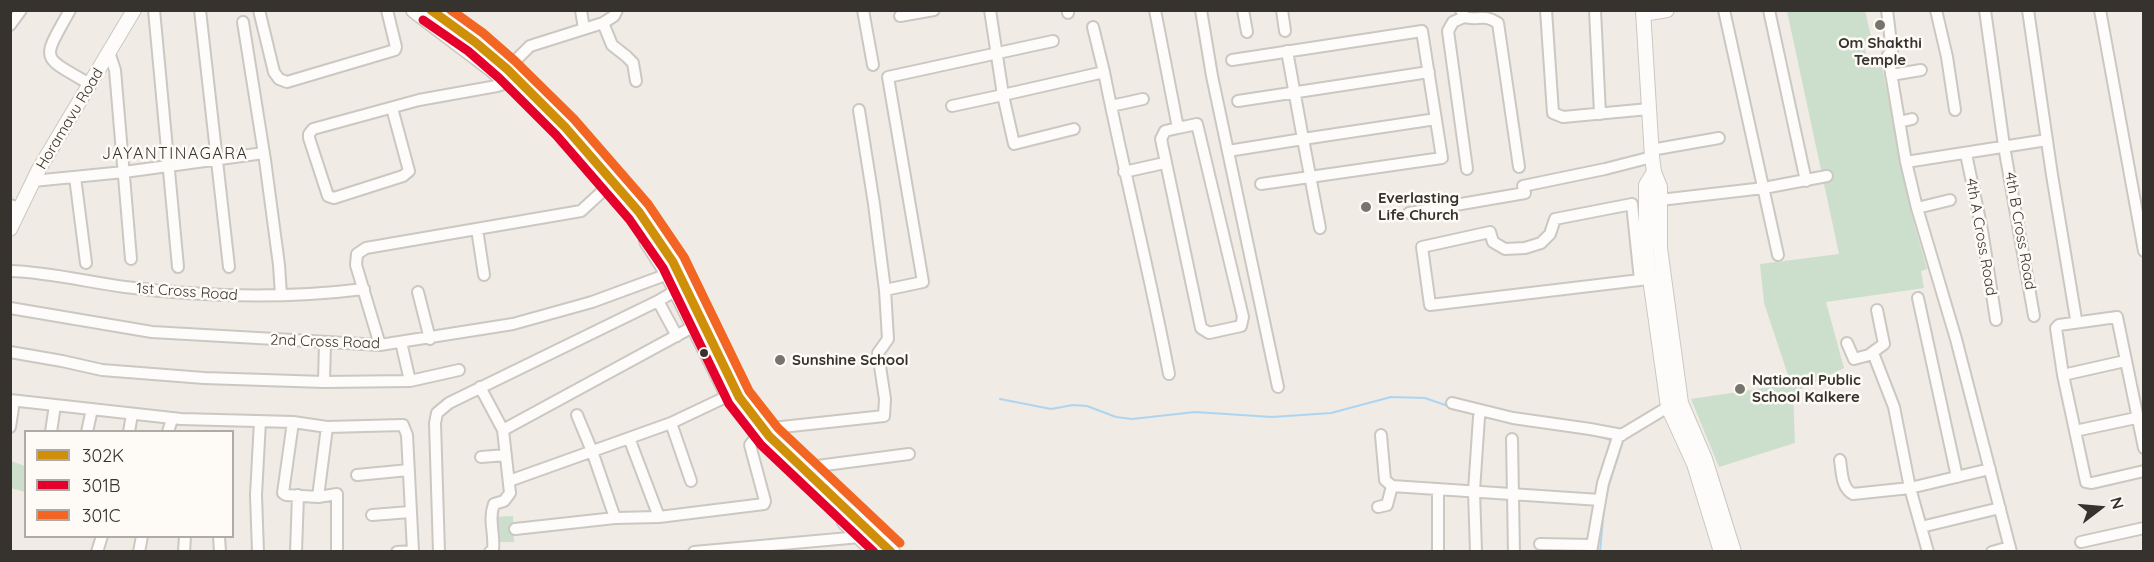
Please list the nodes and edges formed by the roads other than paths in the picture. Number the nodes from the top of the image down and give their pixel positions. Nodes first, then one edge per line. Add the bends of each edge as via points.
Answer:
1 (21, 10) edge
2 (70, 10) edge
3 (134, 10) edge
4 (154, 10) edge
5 (200, 10) edge
6 (259, 10) edge
7 (387, 10) edge
8 (581, 10) edge
9 (617, 10) edge
10 (863, 10) edge
11 (934, 10) edge
12 (990, 10) edge
13 (1155, 10) edge
14 (1201, 10) edge
15 (1243, 10) edge
16 (1282, 10) edge
17 (1497, 10) edge
18 (1546, 10) edge
19 (1595, 10) edge
20 (1667, 10) edge
21 (1724, 10) edge
22 (1769, 10) edge
23 (1887, 10) edge
24 (1936, 10) edge
25 (1985, 10) edge
26 (2028, 10) edge
27 (2100, 10) edge
28 (419, 11) edge
29 (1643, 12) edge
30 (1462, 14) edge
31 (900, 16) dead end
32 (243, 22) dead end
33 (603, 23) junction
34 (1498, 23) junction
35 (10, 25) edge
36 (1093, 27) dead end
37 (584, 29) junction
38 (1286, 31) dead end
39 (1247, 32) dead end
40 (1053, 41) dead end
41 (1287, 51) junction
42 (110, 52) junction
43 (998, 54) junction
44 (1232, 60) dead end
45 (873, 65) dead end
46 (1921, 70) dead end
47 (1104, 72) junction
48 (1429, 72) junction
49 (1891, 75) junction
50 (506, 76) junction
51 (636, 81) dead end
52 (90, 84) junction
53 (1295, 93) junction
54 (1004, 95) junction
55 (1143, 99) dead end
56 (1238, 101) dead end
57 (952, 106) dead end
58 (1110, 106) junction
59 (392, 108) junction
60 (1649, 109) junction
61 (859, 110) dead end
62 (1955, 110) dead end
63 (1600, 114) junction
64 (1436, 119) junction
65 (1912, 119) dead end
66 (1899, 122) junction
67 (1179, 128) junction
68 (1074, 129) dead end
69 (1719, 138) dead end
70 (1303, 139) junction
71 (2047, 140) junction
72 (2004, 146) junction
73 (1228, 151) junction
74 (264, 153) junction
75 (1651, 154) junction
76 (1966, 154) junction
77 (218, 160) junction
78 (1906, 162) junction
79 (1160, 164) dead end
80 (168, 166) junction
81 (1519, 167) dead end
82 (1467, 169) dead end
83 (124, 172) junction
84 (1124, 172) junction
85 (1654, 172) junction
86 (1827, 176) dead end
87 (75, 177) junction
88 (1311, 177) junction
89 (33, 181) junction
90 (1806, 181) junction
91 (609, 184) junction
92 (1261, 184) dead end
93 (1764, 188) junction
94 (1660, 200) junction
95 (1950, 200) dead end
96 (1639, 203) junction
97 (15, 206) edge
98 (1917, 208) junction
99 (1409, 213) dead end
100 (1320, 228) dead end
101 (10, 229) edge
102 (477, 229) junction
103 (2144, 251) edge
104 (1778, 255) dead end
105 (131, 259) dead end
106 (86, 263) dead end
107 (178, 267) dead end
108 (229, 267) dead end
109 (10, 271) edge
110 (667, 272) junction
111 (484, 274) dead end
112 (1645, 279) junction
113 (364, 289) junction
114 (885, 290) junction
115 (675, 291) junction
116 (418, 292) dead end
117 (281, 295) junction
118 (1918, 298) dead end
119 (658, 302) junction
120 (10, 308) edge
121 (1877, 310) dead end
122 (2034, 316) dead end
123 (2076, 319) dead end
124 (1996, 320) dead end
125 (698, 324) junction
126 (677, 336) junction
127 (430, 339) junction
128 (325, 342) junction
129 (401, 342) junction
130 (1847, 343) dead end
131 (380, 345) junction
132 (10, 352) edge
133 (1873, 353) junction
134 (2125, 361) junction
135 (459, 370) dead end
136 (1169, 374) dead end
137 (2063, 375) junction
138 (410, 381) junction
139 (324, 382) junction
140 (480, 387) junction
141 (1278, 387) dead end
142 (728, 396) junction
143 (12, 401) edge
144 (1452, 403) dead end
145 (55, 405) junction
146 (1675, 405) junction
147 (92, 410) junction
148 (132, 414) junction
149 (1481, 414) junction
150 (577, 415) dead end
151 (172, 418) junction
152 (2136, 418) junction
153 (201, 420) junction
154 (260, 421) junction
155 (293, 422) junction
156 (671, 423) junction
157 (229, 426) edge
158 (10, 427) edge
159 (327, 427) junction
160 (51, 430) edge
161 (87, 430) edge
162 (129, 430) edge
163 (169, 430) edge
164 (199, 430) edge
165 (503, 430) junction
166 (2075, 431) junction
167 (759, 433) junction
168 (2142, 433) edge
169 (1381, 435) dead end
170 (629, 438) junction
171 (1512, 439) dead end
172 (1619, 439) junction
173 (2144, 448) edge
174 (592, 451) junction
175 (909, 454) dead end
176 (506, 455) junction
177 (481, 457) dead end
178 (1840, 460) dead end
179 (802, 468) junction
180 (1990, 469) junction
181 (409, 470) junction
182 (2144, 471) edge
183 (357, 475) dead end
184 (1957, 477) junction
185 (509, 481) junction
186 (691, 481) dead end
187 (1392, 486) junction
188 (1910, 488) junction
189 (1438, 489) junction
190 (1474, 491) junction
191 (1514, 494) junction
192 (298, 495) junction
193 (318, 497) junction
194 (1600, 500) junction
195 (1378, 507) dead end
196 (2000, 508) junction
197 (410, 512) junction
198 (372, 514) dead end
199 (615, 518) junction
200 (659, 518) junction
201 (1922, 527) junction
202 (2144, 528) edge
203 (515, 529) dead end
204 (860, 537) junction
205 (2081, 542) dead end
206 (1540, 544) dead end
207 (1592, 548) edge
208 (2010, 549) edge
209 (258, 552) edge
210 (296, 552) edge
211 (337, 552) edge
212 (398, 552) edge
213 (439, 552) edge
214 (490, 552) edge
215 (694, 552) edge
216 (875, 552) edge
217 (892, 552) edge
218 (1438, 552) edge
219 (1476, 552) edge
220 (1514, 552) edge
221 (1721, 552) edge
222 (1734, 552) edge
223 (1928, 552) edge
224 (1992, 552) edge

1 - 35 street
2 - 52 street via 49,49 50,57 55,64
3 - 42 street, Horamavu Road
4 - 80 street
5 - 77 street
6 - 7 street via 274,72 287,82 395,50
8 - 37 street
9 - 33 street
10 - 45 street
11 - 31 street
12 - 43 street
13 - 67 street
14 - 73 street
15 - 39 street
16 - 38 street
17 - 34 street
18 - 63 street via 1553,113 1563,117
19 - 63 street
20 - 29 street
21 - 93 street
22 - 90 street
23 - 49 street
24 - 62 street
25 - 72 street, 4th B Cross Road
26 - 71 street
27 - 103 street
28 - 50 main road
29 - 60 street
30 - 34 street via 1470,18 1487,16
30 - 82 street via 1448,31
32 - 74 street
33 - 37 street
33 - 51 street via 612,45 633,63
34 - 81 street
36 - 47 street
37 - 50 street via 530,46
40 - 43 street
41 - 44 street
41 - 48 street via 1422,31
41 - 53 street
42 - 52 street, Horamavu Road
42 - 83 street
43 - 54 street
43 - 114 street via 888,78 923,282
46 - 49 street
47 - 54 street
47 - 58 street
48 - 53 street
48 - 64 street
49 - 66 street
50 - 59 street via 472,92
50 - 91 main road via 556,133
52 - 89 street, Horamavu Road
53 - 56 street
53 - 70 street
54 - 57 street
54 - 68 street via 1014,144
55 - 58 street
58 - 84 street
59 - 59 street via 409,171 334,198 328,196 310,131
60 - 63 street
60 - 75 street
61 - 114 street
64 - 70 street
64 - 88 street via 1442,158
65 - 66 street
66 - 78 street
67 - 67 street via 1197,124 1243,317 1241,326 1209,333 1201,328 1161,139 1165,131
69 - 75 street
70 - 73 street
70 - 88 street
71 - 72 street
71 - 123 street
72 - 76 street
72 - 122 street, 4th B Cross Road
73 - 141 street
74 - 77 street
74 - 117 street
75 - 85 street
75 - 99 street via 1605,169 1523,186 1525,193
76 - 78 street
76 - 124 street, 4th A Cross Road
77 - 80 street
77 - 108 street
78 - 98 street
79 - 84 street
80 - 83 street
80 - 107 street
83 - 87 street
83 - 105 street
84 - 136 street
85 - 94 street
85 - 96 street
86 - 90 street
87 - 89 street
87 - 106 street
88 - 92 street
88 - 100 street
89 - 97 street, Horamavu Road
90 - 93 street
91 - 102 street via 580,212
91 - 110 main road
91 - 125 main road via 654,232 673,262
93 - 94 street
93 - 104 street
94 - 146 street via 1660,248
95 - 98 street
96 - 112 street via 1646,250
96 - 112 street via 1556,219 1550,234 1525,248 1505,249 1493,243 1490,232 1422,247 1430,305
97 - 101 street, Horamavu Road
98 - 180 street
102 - 111 street
102 - 113 street via 366,248 357,254 356,260
109 - 117 street, 1st Cross Road via 162,291
110 - 115 main road
110 - 127 street, 2nd Cross Road via 581,305 513,324
112 - 146 street
113 - 117 street, 1st Cross Road
113 - 131 street
114 - 167 street via 888,339 878,353 884,416
115 - 119 street
115 - 125 main road
116 - 127 street
118 - 184 street
119 - 126 street
119 - 140 street
120 - 128 street, 2nd Cross Road via 152,332
121 - 133 street via 1884,344
125 - 126 street
125 - 142 main road
125 - 167 main road
126 - 165 street
127 - 129 street, 2nd Cross Road
128 - 131 street, 2nd Cross Road
128 - 139 street
129 - 131 street, 2nd Cross Road
129 - 138 street
130 - 133 street via 1854,359
132 - 139 street via 102,370
133 - 188 street via 1894,407
134 - 137 street
134 - 137 street via 2118,317 2059,325 2056,328
134 - 152 street
135 - 138 street
137 - 166 street
138 - 139 street
140 - 165 street
140 - 213 street via 437,413
142 - 156 street
142 - 167 main road via 742,419
143 - 145 street
143 - 158 street
144 - 149 street
145 - 147 street
145 - 160 street
146 - 172 street
146 - 221 street
146 - 222 street via 1705,459
147 - 148 street
147 - 161 street
148 - 151 street
148 - 162 street
149 - 172 street via 1590,429
149 - 190 street
150 - 174 street
151 - 153 street
151 - 163 street
152 - 166 street
152 - 168 street
153 - 157 street
153 - 164 street
154 - 155 street
154 - 157 street
154 - 209 street
155 - 159 street
155 - 192 street via 282,490 286,495
156 - 170 street
156 - 186 street
159 - 181 street via 403,425
159 - 193 street
165 - 176 street
166 - 182 street via 2086,482
167 - 179 main road
167 - 200 street via 750,445 764,504
167 - 204 main road
168 - 173 street
169 - 187 street via 1385,480
170 - 174 street
170 - 200 street
171 - 191 street
172 - 194 street
174 - 185 street
174 - 199 street
175 - 179 street
176 - 177 street
176 - 185 street
178 - 188 street via 1844,483 1852,494
179 - 217 main road
180 - 184 street
180 - 196 street
181 - 183 street
181 - 197 street
184 - 188 street
185 - 214 street via 508,498 492,508 494,546
187 - 189 street
187 - 195 street via 1387,505
188 - 201 street
189 - 190 street
189 - 218 street
190 - 191 street
190 - 219 street
191 - 194 street
191 - 220 street
192 - 193 street
192 - 210 street
193 - 211 street via 338,496
194 - 207 street
196 - 201 street
196 - 208 street
197 - 198 street
197 - 212 street via 412,551
199 - 200 street
199 - 203 street
201 - 223 street
202 - 205 street
204 - 215 street
204 - 216 main road
206 - 207 street
208 - 224 street

